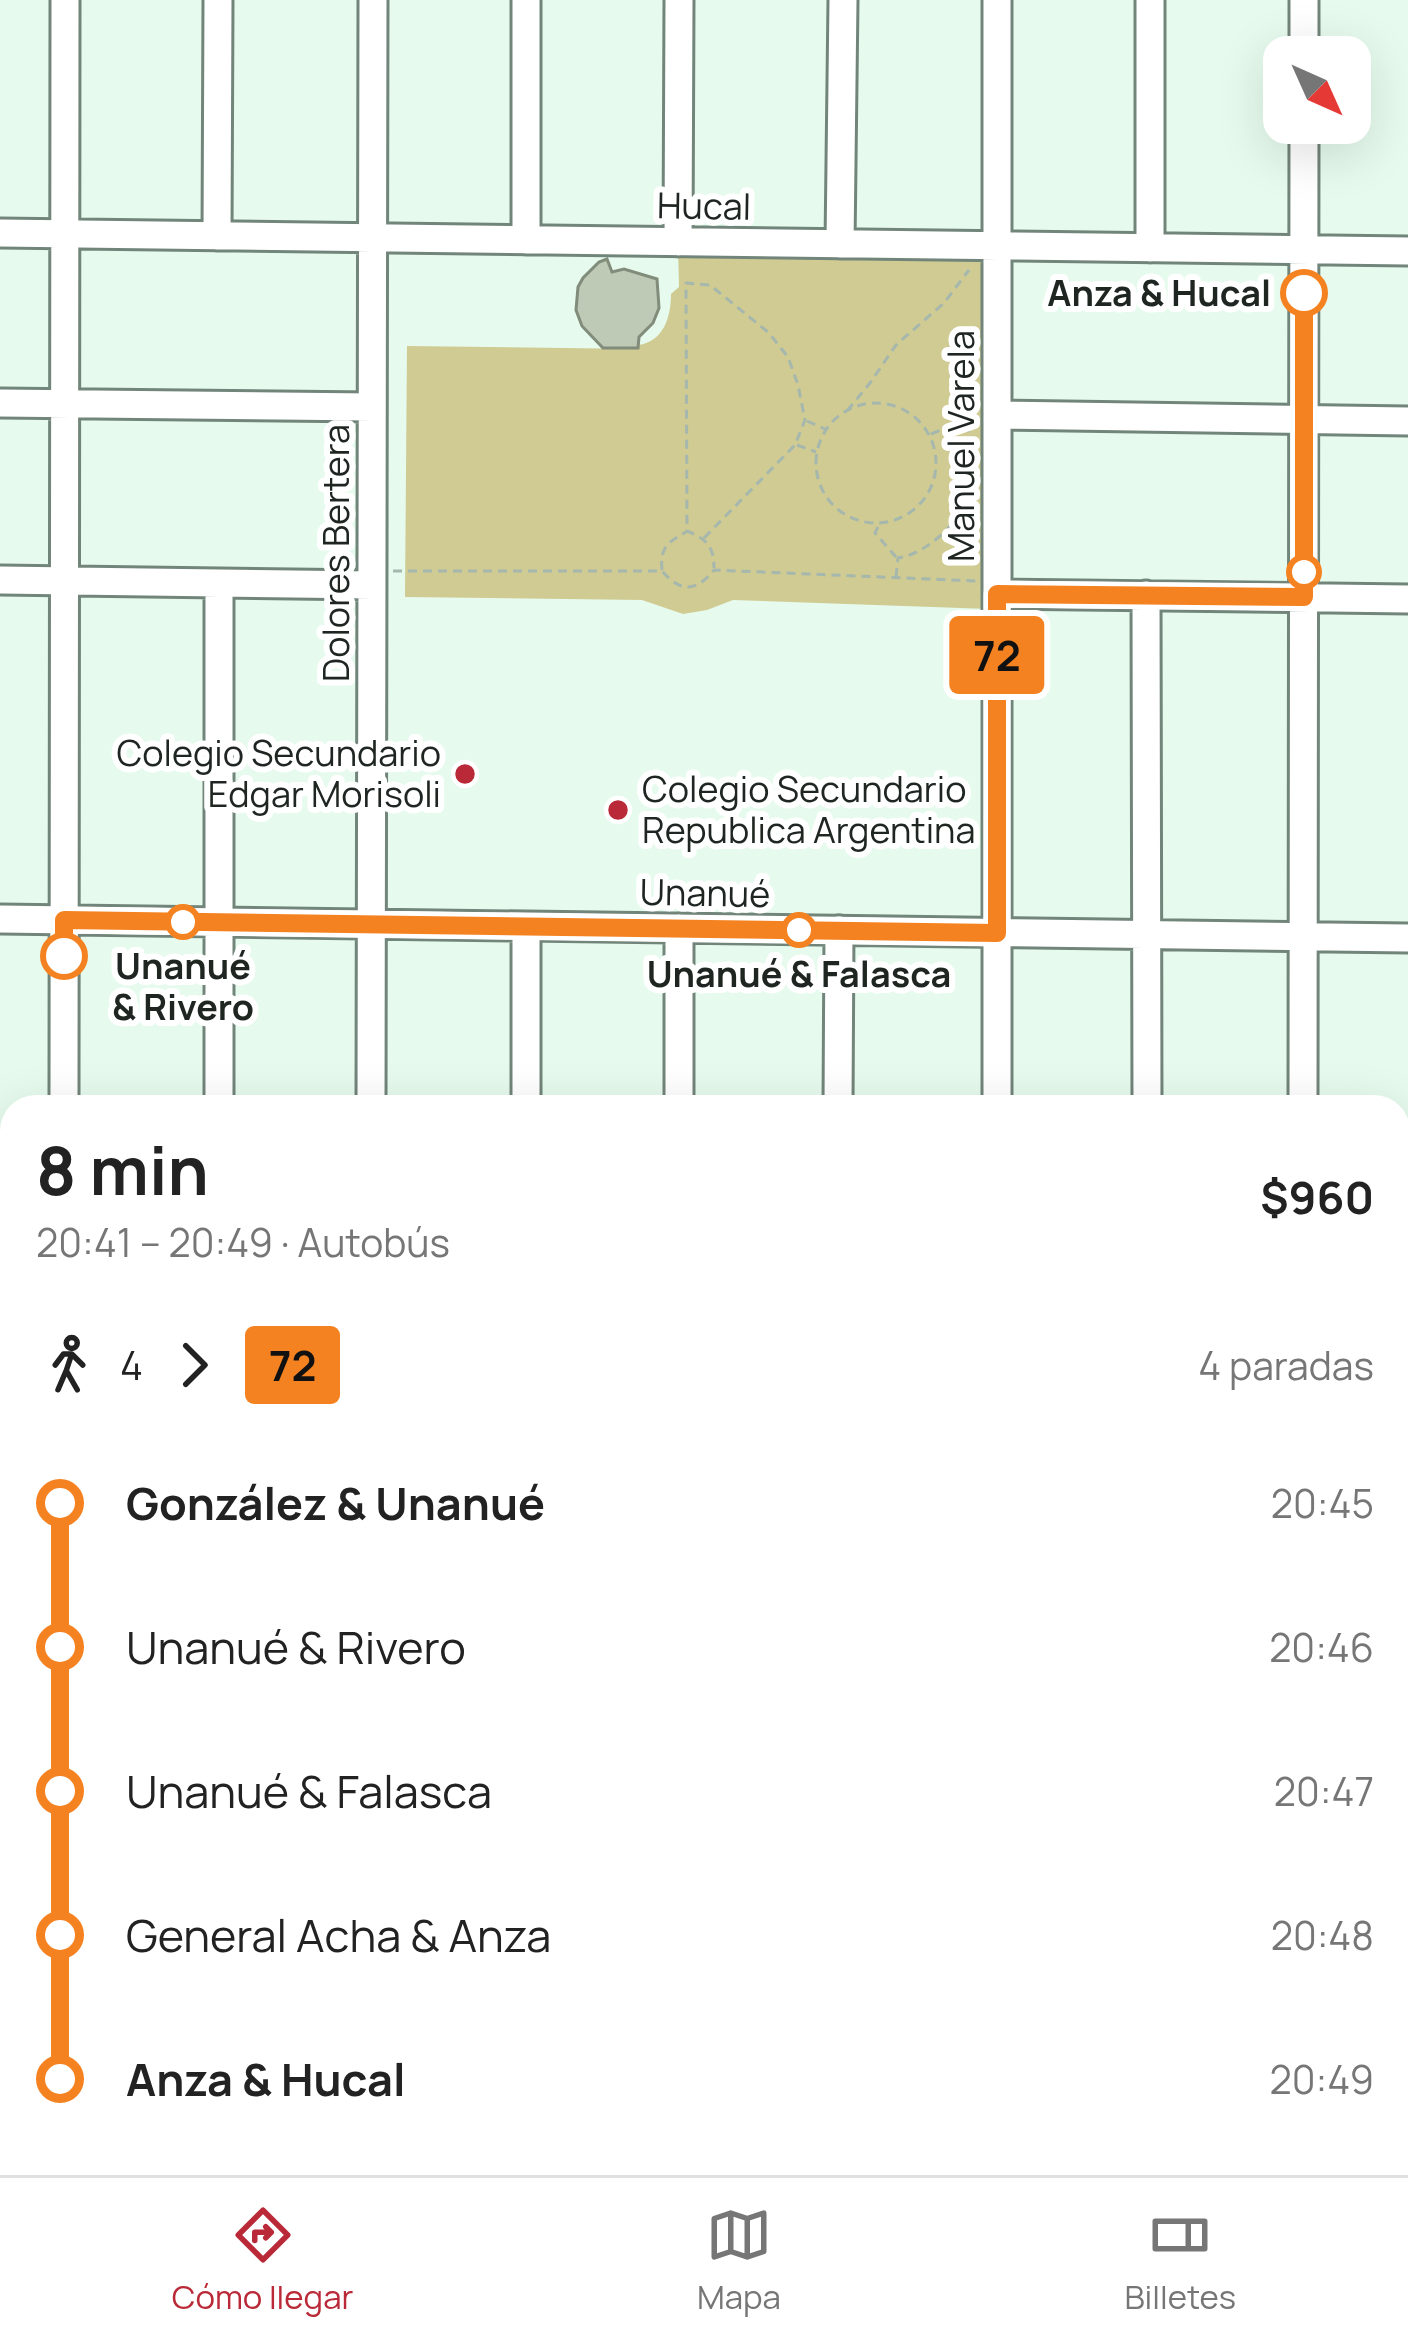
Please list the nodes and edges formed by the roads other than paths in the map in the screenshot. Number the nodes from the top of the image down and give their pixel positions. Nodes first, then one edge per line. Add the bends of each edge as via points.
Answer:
1 (65, 0) edge
2 (218, 0) edge
3 (373, 0) edge
4 (526, 0) edge
5 (680, 0) edge
6 (843, 0) edge
7 (997, 0) edge
8 (1150, 0) edge
9 (1304, 0) edge
10 (1304, 36) edge
11 (1304, 144) edge
12 (0, 233) edge
13 (64, 234) junction
14 (217, 236) junction
15 (372, 238) junction
16 (526, 240) junction
17 (678, 242) junction
18 (840, 244) junction
19 (997, 246) junction
20 (1150, 248) junction
21 (1304, 250) junction
22 (1408, 251) edge
23 (0, 403) edge
24 (64, 404) junction
25 (372, 407) junction
26 (997, 416) junction
27 (1304, 419) junction
28 (1408, 421) edge
29 (372, 578) junction
30 (0, 580) edge
31 (64, 581) junction
32 (219, 583) junction
33 (987, 587) junction
34 (1146, 596) junction
35 (1304, 597) junction
36 (1408, 599) edge
37 (0, 919) edge
38 (64, 920) junction
39 (219, 922) junction
40 (371, 924) junction
41 (526, 926) junction
42 (679, 928) junction
43 (839, 931) junction
44 (997, 933) junction
45 (1147, 934) junction
46 (1304, 937) junction
47 (1408, 938) edge
48 (64, 1095) edge
49 (218, 1095) edge
50 (371, 1095) edge
51 (526, 1095) edge
52 (679, 1095) edge
53 (838, 1095) edge
54 (997, 1095) edge
55 (1147, 1095) edge
56 (1304, 1095) edge

1 - 13 street
2 - 14 street
3 - 15 street, Dolores Bertera
4 - 16 street
5 - 17 street
6 - 18 street
7 - 19 street, Manuel Varela
8 - 20 street
9 - 10 street
11 - 21 street
12 - 13 street, Hucal
13 - 14 street, Hucal
13 - 24 street
14 - 15 street, Hucal
15 - 16 street, Hucal
15 - 25 street, Dolores Bertera
16 - 17 street, Hucal
17 - 18 street, Hucal
18 - 19 street, Hucal
19 - 20 street, Hucal
19 - 26 street, Manuel Varela
20 - 21 street, Hucal
21 - 22 street, Hucal
21 - 27 street
23 - 24 street
24 - 25 street
24 - 31 street
25 - 29 street, Dolores Bertera
26 - 27 street
26 - 33 street, Manuel Varela
27 - 28 street
27 - 35 street
29 - 32 street
29 - 40 street, Dolores Bertera
30 - 31 street
31 - 32 street
31 - 38 street
32 - 39 street
33 - 34 street
33 - 44 street, Manuel Varela
34 - 35 street
34 - 45 street
35 - 36 street
35 - 46 street
37 - 38 street, Unanué
38 - 39 street, Unanué
38 - 48 street
39 - 40 street, Unanué
39 - 49 street
40 - 41 street, Unanué
40 - 50 street, Dolores Bertera
41 - 42 street, Unanué
41 - 51 street
42 - 43 street, Unanué
42 - 52 street
43 - 44 street, Unanué
43 - 53 street
44 - 45 street, Unanué
44 - 54 street, Manuel Varela
45 - 46 street, Unanué
45 - 55 street
46 - 47 street, Unanué
46 - 56 street

